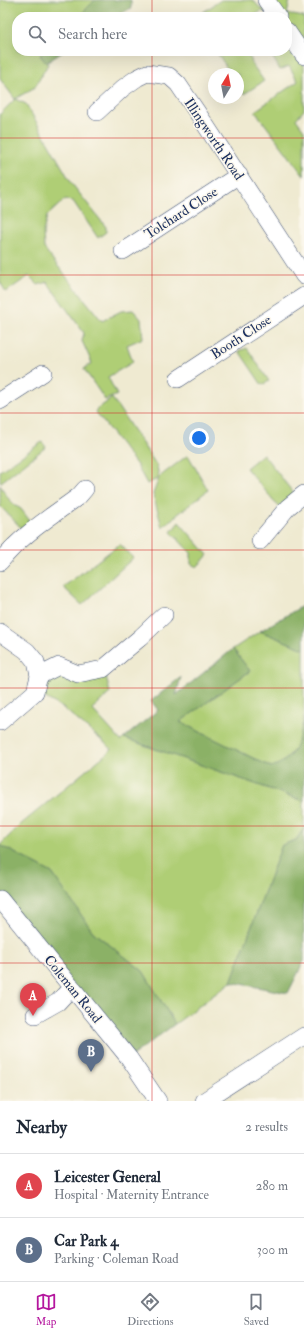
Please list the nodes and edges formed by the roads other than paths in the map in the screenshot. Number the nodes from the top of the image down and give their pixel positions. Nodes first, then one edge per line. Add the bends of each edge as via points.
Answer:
1 (266, 0) edge
2 (274, 12) edge
3 (292, 38) edge
4 (304, 56) edge
5 (97, 112) dead end
6 (239, 175) junction
7 (123, 251) dead end
8 (304, 276) edge
9 (304, 296) edge
10 (43, 373) dead end
11 (178, 378) dead end
12 (0, 401) edge
13 (85, 489) dead end
14 (304, 494) edge
15 (260, 541) dead end
16 (0, 562) edge
17 (164, 621) dead end
18 (0, 632) edge
19 (39, 676) junction
20 (0, 722) edge
21 (0, 899) edge
22 (72, 987) junction
23 (35, 1015) dead end
24 (304, 1038) edge
25 (158, 1101) edge
26 (204, 1101) edge

1 - 2 street
3 - 4 street
5 - 6 street, Illingworth Road via 136,78 147,73 169,76 178,84
6 - 7 street, Tolchard Close
6 - 8 street, Illingworth Road
9 - 11 street, Booth Close
10 - 12 street
13 - 16 street via 18,543
14 - 15 street via 288,507
17 - 19 street via 103,669 78,674 59,666
18 - 19 street via 36,662
19 - 20 street via 34,692
21 - 22 street, Coleman Road
22 - 23 street via 58,1002
22 - 25 street, Coleman Road via 129,1058
24 - 26 street

